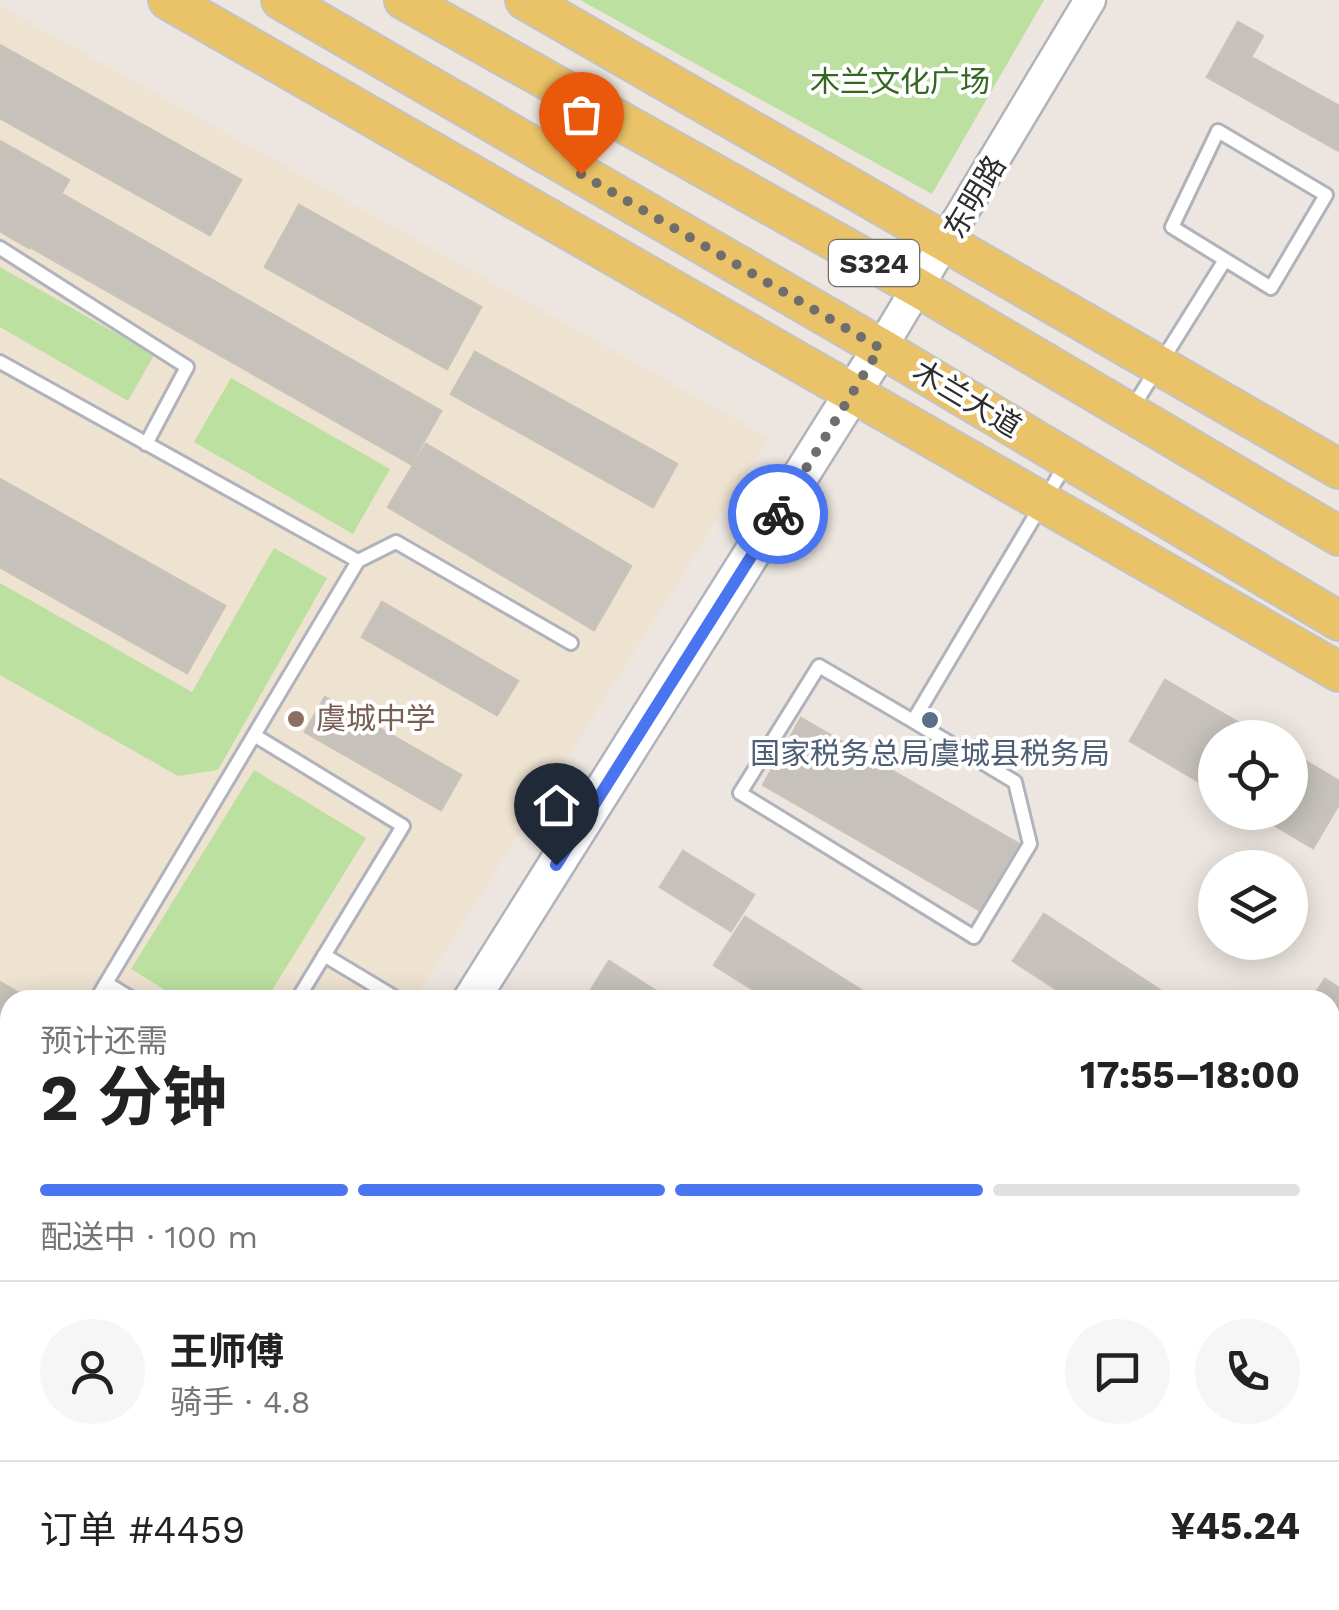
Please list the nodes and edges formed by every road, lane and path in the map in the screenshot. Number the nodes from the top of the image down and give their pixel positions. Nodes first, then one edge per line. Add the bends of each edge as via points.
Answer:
1 (168, 0) edge
2 (281, 0) edge
3 (404, 0) edge
4 (524, 0) edge
5 (1090, 0) edge
6 (949, 241) junction
7 (0, 248) edge
8 (1226, 260) junction
9 (920, 288) junction
10 (880, 348) junction
11 (0, 362) edge
12 (1162, 365) junction
13 (854, 392) junction
14 (1129, 412) junction
15 (146, 444) junction
16 (1068, 460) junction
17 (1339, 468) edge
18 (1044, 501) junction
19 (1339, 536) edge
20 (358, 560) junction
21 (1339, 621) edge
22 (571, 643) dead end
23 (1339, 672) edge
24 (913, 721) junction
25 (254, 735) junction
26 (324, 955) junction
27 (106, 983) junction
28 (102, 990) edge
29 (118, 990) edge
30 (303, 990) edge
31 (382, 990) edge
32 (477, 990) edge

1 - 13 main road
2 - 10 main road, 木兰大道 / S324
3 - 9 main road, S324
4 - 6 main road
5 - 6 street, 东明路
6 - 9 street, 东明路
6 - 12 main road
7 - 15 lane via 187,367
8 - 8 lane via 1172,227 1218,131 1326,195 1271,288
8 - 12 lane
9 - 10 street, 东明路
9 - 14 main road, S324
10 - 13 main road, 东明路
10 - 16 main road, 木兰大道 / S324
11 - 15 lane
12 - 14 lane
12 - 17 main road
13 - 18 main road
13 - 32 main road, 东明路
14 - 19 main road, S324
15 - 20 lane
16 - 18 lane
16 - 21 main road, 木兰大道 / S324
18 - 23 main road
18 - 24 lane
20 - 22 lane via 396,542
20 - 25 lane
24 - 24 lane via 819,666 740,794 974,936 1030,844 1014,782
25 - 26 lane via 403,826
25 - 27 lane
26 - 30 lane
26 - 31 lane
27 - 28 lane
27 - 29 lane

